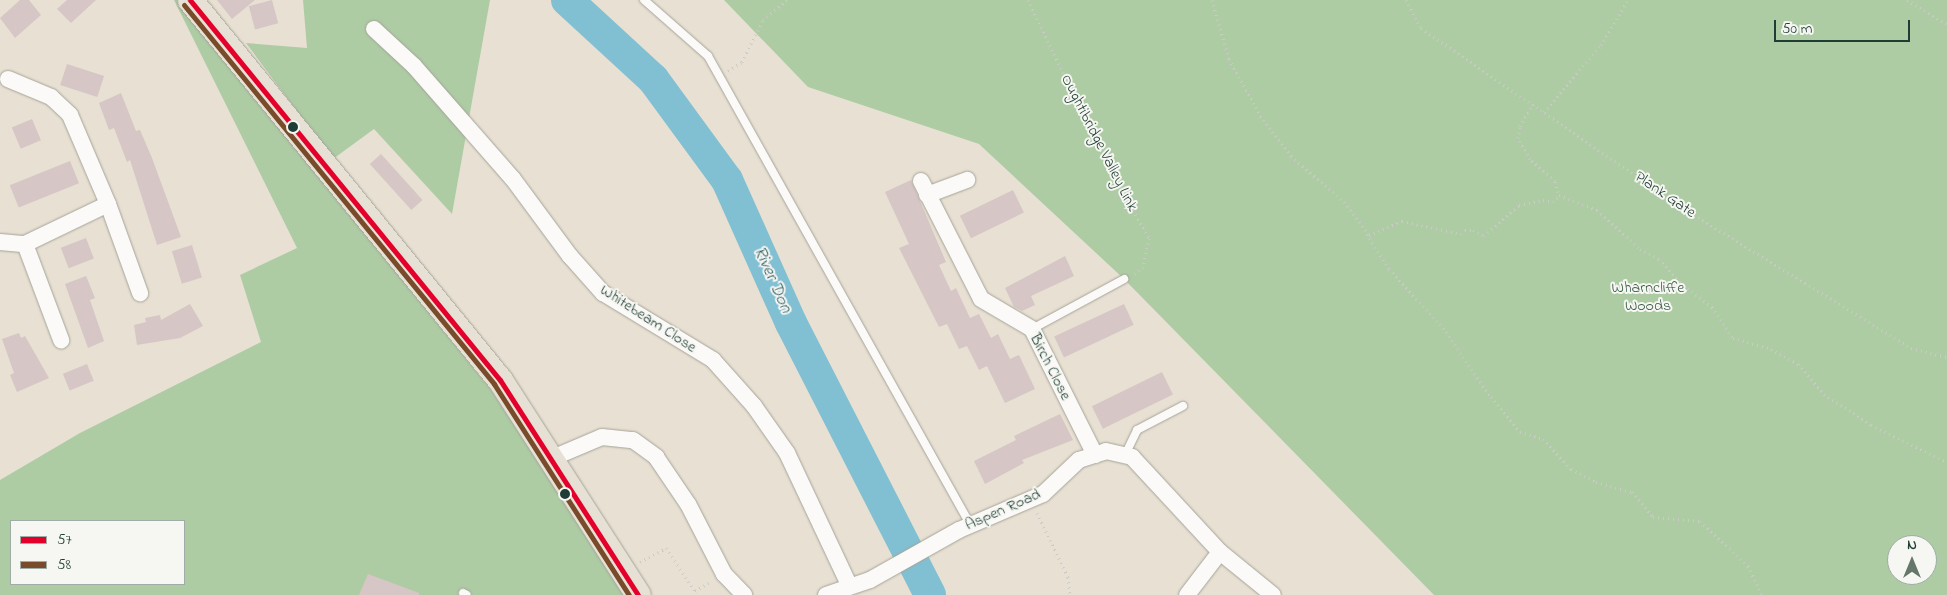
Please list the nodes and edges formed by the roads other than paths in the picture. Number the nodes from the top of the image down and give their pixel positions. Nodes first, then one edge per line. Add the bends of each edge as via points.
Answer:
1 (190, 0) edge
2 (644, 0) edge
3 (374, 29) dead end
4 (8, 79) dead end
5 (967, 180) dead end
6 (108, 204) junction
7 (0, 242) edge
8 (25, 244) junction
9 (1124, 279) road end
10 (140, 292) dead end
11 (1032, 329) junction
12 (61, 340) dead end
13 (1182, 406) dead end
14 (1095, 455) junction
15 (1125, 455) junction
16 (550, 459) junction
17 (965, 527) junction
18 (1220, 552) junction
19 (849, 585) junction
20 (638, 595) edge
21 (744, 595) edge
22 (826, 595) edge
23 (1188, 595) edge
24 (1273, 595) edge

1 - 16 main road via 500,380
2 - 17 lane via 708,56
3 - 19 street, Whitebeam Close via 414,66 513,179 570,256 603,293 713,360 754,406 787,453
4 - 6 street via 51,97 70,115
5 - 11 street, Birch Close via 924,188 981,299
6 - 8 street
6 - 10 street
7 - 8 street
8 - 12 street
9 - 11 lane
11 - 14 street, Birch Close
13 - 15 lane via 1137,430
14 - 15 street, Aspen Road via 1106,451
14 - 17 street, Aspen Road via 1080,460 1043,494
15 - 18 street via 1132,457 1148,472
16 - 20 main road
16 - 21 street via 602,437 633,440 656,457 688,504 724,574
17 - 19 street, Aspen Road via 870,580
18 - 23 street
18 - 24 street
19 - 22 street, Aspen Road

